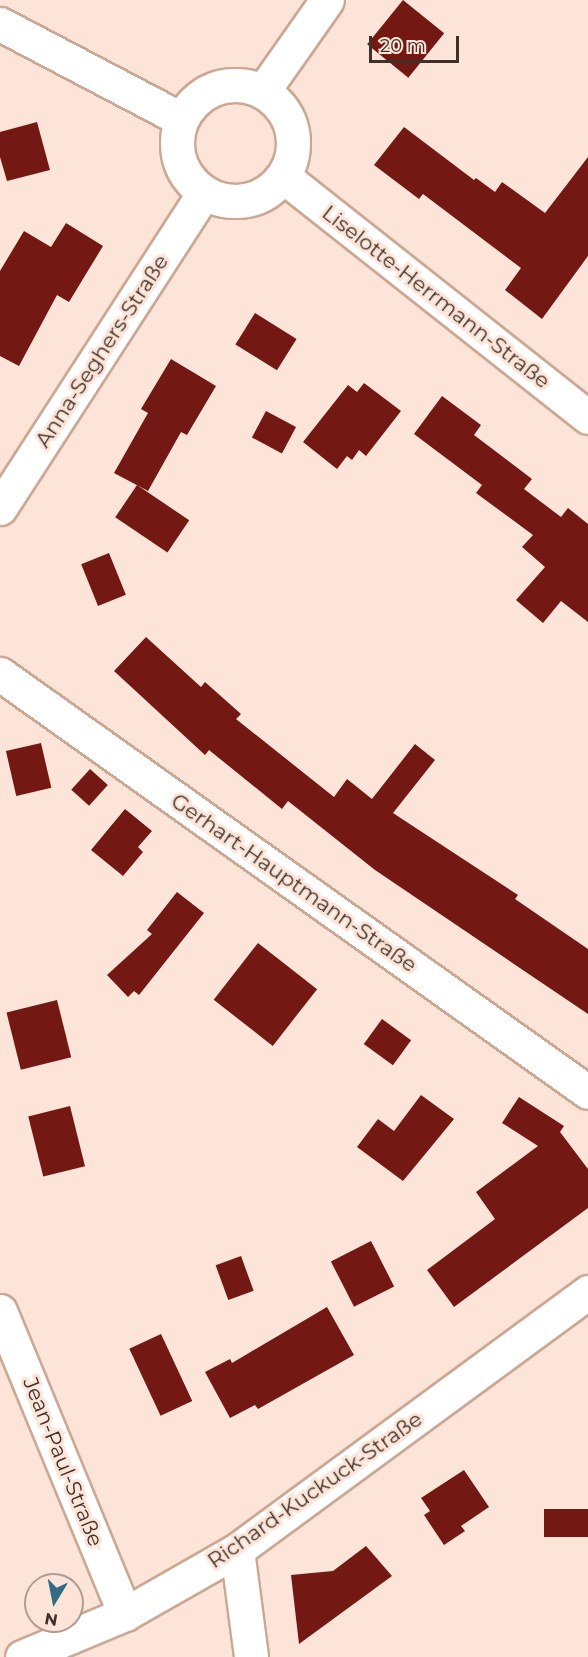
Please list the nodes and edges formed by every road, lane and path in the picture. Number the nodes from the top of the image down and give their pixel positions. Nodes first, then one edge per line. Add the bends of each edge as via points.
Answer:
1 (327, 0) edge
2 (0, 24) edge
3 (263, 91) junction
4 (181, 119) junction
5 (284, 177) junction
6 (204, 193) junction
7 (588, 417) edge
8 (0, 508) edge
9 (0, 674) edge
10 (588, 1092) edge
11 (588, 1292) edge
12 (0, 1311) edge
13 (237, 1550) junction
14 (125, 1614) junction
15 (22, 1657) edge
16 (251, 1657) edge

1 - 3 street
2 - 4 street
3 - 4 street via 240,84 216,87 195,99
3 - 5 street via 282,107 292,130 293,154
4 - 6 street via 176,139 178,160 188,179
5 - 6 street via 268,192 247,201 225,201
5 - 7 street, Liselotte-Herrmann-Straße
6 - 8 street, Anna-Seghers-Straße
9 - 10 street, Gerhart-Hauptmann-Straße
11 - 13 street, Richard-Kuckuck-Straße
12 - 14 street, Jean-Paul-Straße
13 - 14 street, Richard-Kuckuck-Straße
13 - 16 street
14 - 15 street, Richard-Kuckuck-Straße

